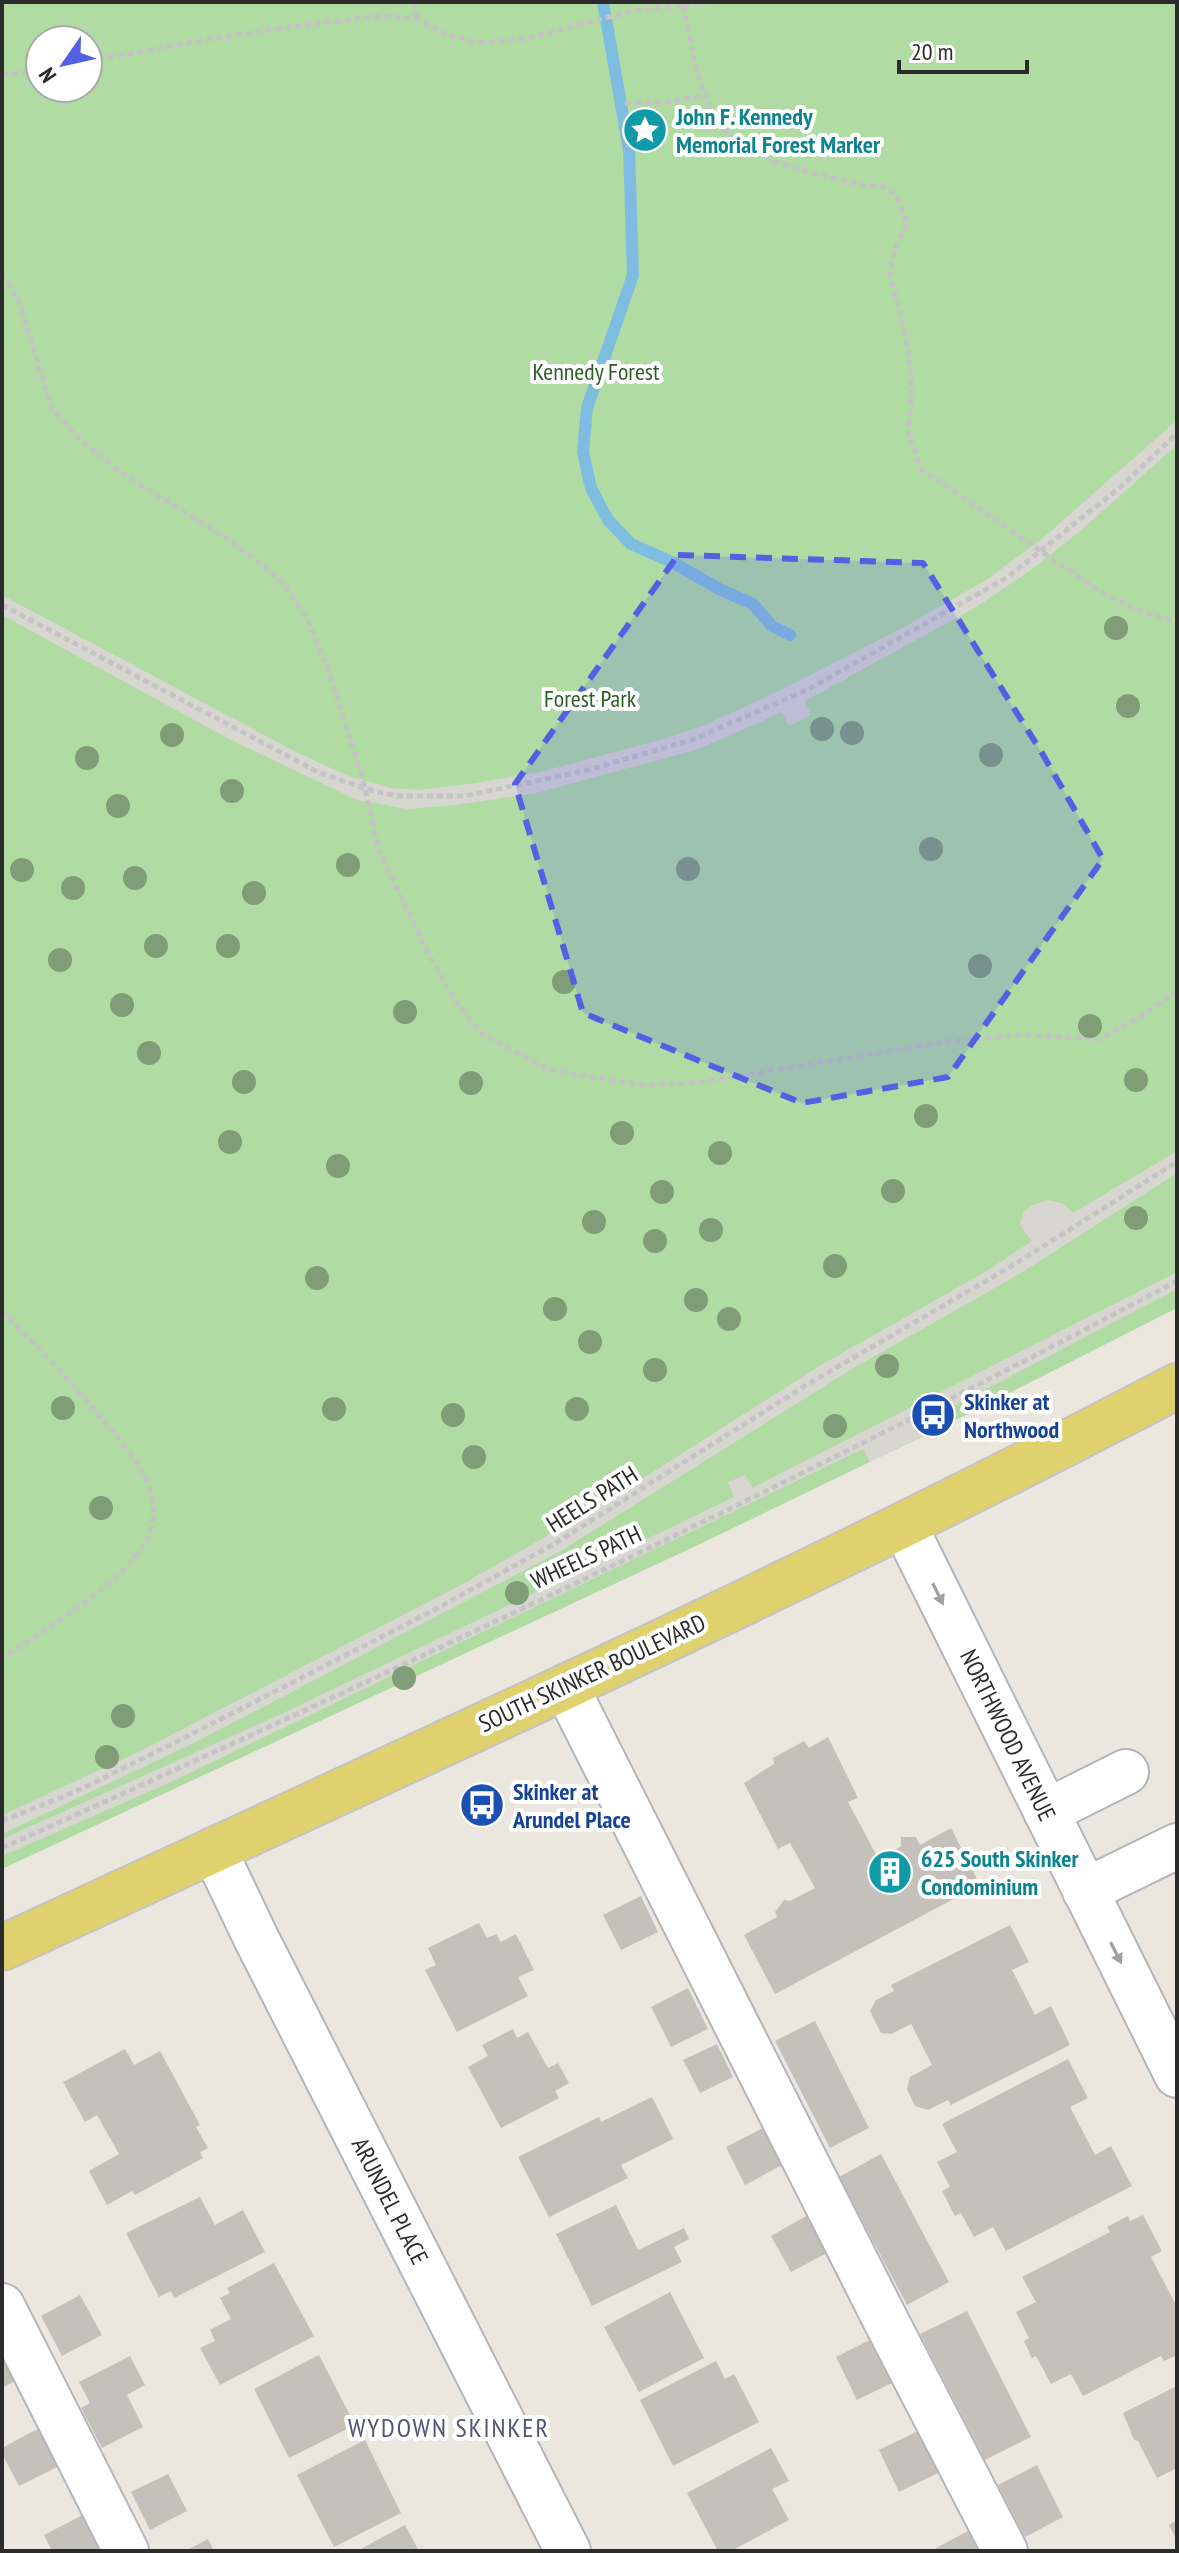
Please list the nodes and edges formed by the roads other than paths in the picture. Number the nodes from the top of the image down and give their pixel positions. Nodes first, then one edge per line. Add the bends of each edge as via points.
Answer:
1 (1177, 1386) edge
2 (904, 1525) junction
3 (566, 1687) junction
4 (1126, 1772) dead end
5 (1046, 1812) junction
6 (1177, 1846) edge
7 (214, 1850) junction
8 (1085, 1891) junction
9 (2, 1948) edge
10 (1177, 2075) edge
11 (2, 2306) edge
12 (126, 2551) edge
13 (568, 2551) edge
14 (1005, 2551) edge

1 - 2 main road, SOUTH SKINKER BOULEVARD
2 - 3 main road, SOUTH SKINKER BOULEVARD
2 -> 5 street, NORTHWOOD AVENUE
3 - 7 main road, SOUTH SKINKER BOULEVARD
3 - 14 street
4 - 5 street
5 - 8 street, NORTHWOOD AVENUE
6 - 8 street
7 - 9 main road, SOUTH SKINKER BOULEVARD
7 - 13 street, ARUNDEL PLACE
8 -> 10 street, NORTHWOOD AVENUE
11 - 12 street

